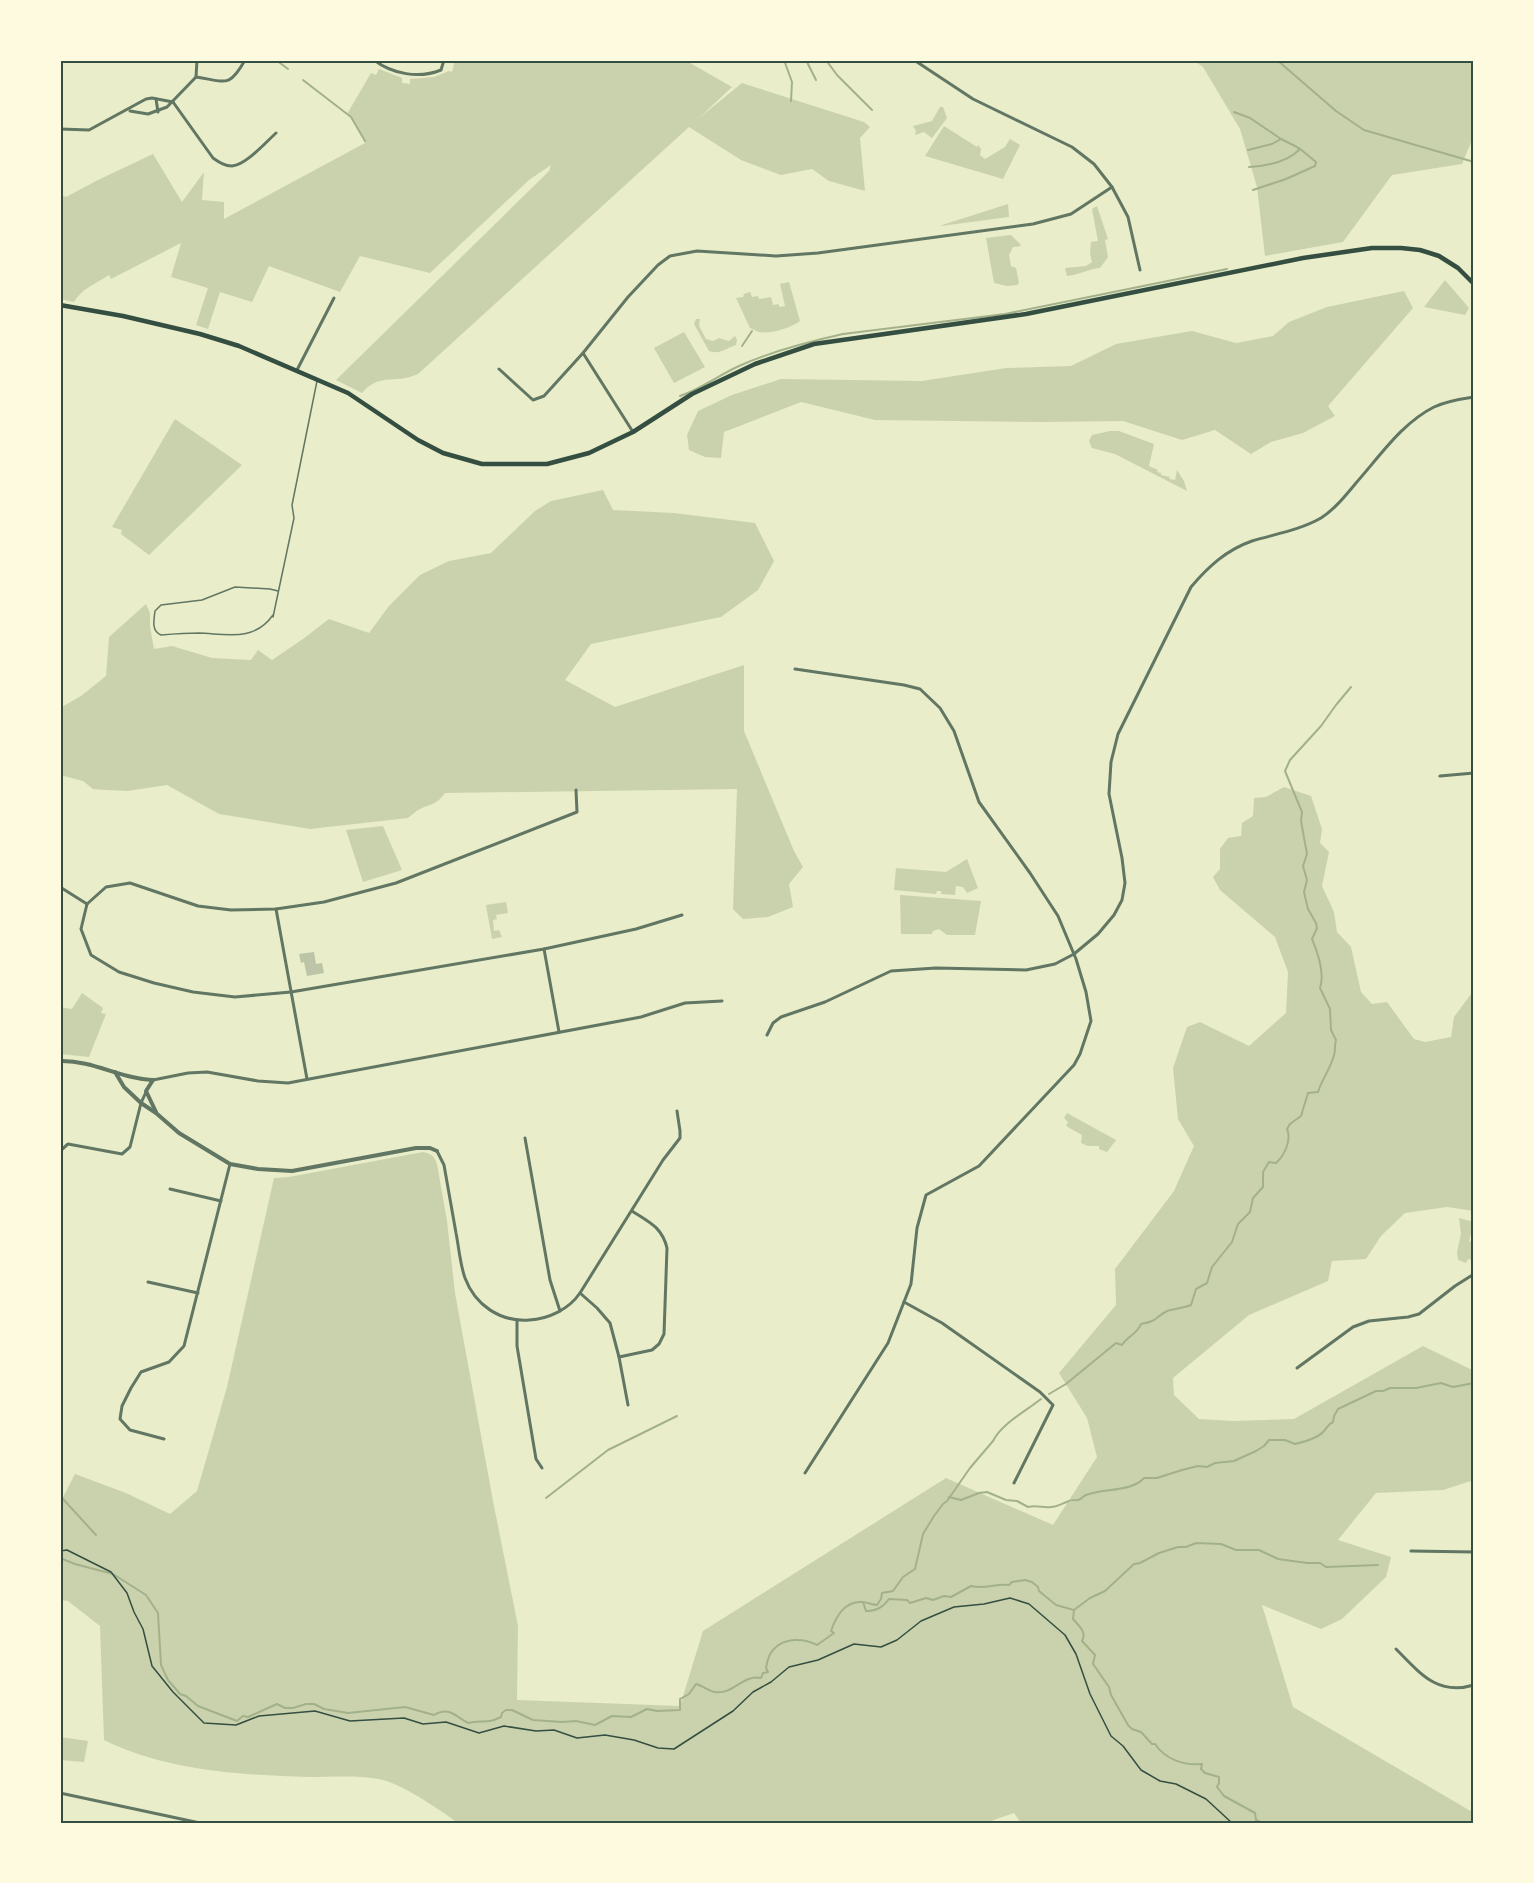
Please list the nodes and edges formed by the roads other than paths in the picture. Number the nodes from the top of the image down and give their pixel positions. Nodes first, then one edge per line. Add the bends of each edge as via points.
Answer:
1 (197, 60) edge
2 (245, 60) edge
3 (374, 60) edge
4 (444, 60) edge
5 (914, 60) edge
6 (196, 77) junction
7 (156, 99) junction
8 (173, 102) junction
9 (128, 111) junction
10 (158, 112) junction
11 (60, 129) edge
12 (276, 133) dead end
13 (1112, 188) junction
14 (1140, 270) dead end
15 (1474, 284) edge
16 (334, 298) dead end
17 (60, 305) edge
18 (583, 352) junction
19 (499, 369) dead end
20 (297, 370) junction
21 (317, 380) junction
22 (1474, 397) edge
23 (633, 432) junction
24 (278, 591) junction
25 (795, 669) dead end
26 (1474, 773) edge
27 (1440, 776) dead end
28 (576, 790) dead end
29 (60, 887) edge
30 (87, 904) junction
31 (276, 909) junction
32 (682, 915) dead end
33 (544, 949) junction
34 (1074, 954) junction
35 (291, 992) junction
36 (722, 1001) dead end
37 (559, 1033) junction
38 (767, 1035) dead end
39 (60, 1061) edge
40 (116, 1072) junction
41 (307, 1079) junction
42 (153, 1080) junction
43 (146, 1091) junction
44 (141, 1103) junction
45 (677, 1111) dead end
46 (156, 1113) junction
47 (525, 1138) dead end
48 (60, 1151) edge
49 (436, 1151) joint
50 (230, 1164) junction
51 (170, 1189) dead end
52 (221, 1201) junction
53 (632, 1211) junction
54 (1474, 1274) edge
55 (148, 1282) dead end
56 (198, 1293) junction
57 (580, 1293) junction
58 (904, 1302) junction
59 (560, 1311) junction
60 (517, 1320) junction
61 (619, 1357) junction
62 (1297, 1368) dead end
63 (628, 1404) dead end
64 (164, 1439) dead end
65 (542, 1468) dead end
66 (805, 1473) dead end
67 (1014, 1483) dead end
68 (1412, 1551) dead end
69 (1474, 1552) edge
70 (1396, 1649) dead end
71 (1474, 1685) edge
72 (60, 1793) edge
73 (200, 1823) edge

1 - 6 street
2 - 6 street via 232,80
3 - 4 street via 383,68 404,74 431,74 441,70
5 - 13 street via 973,99 1072,147 1094,164
6 - 8 street
7 - 8 street
7 - 9 street via 146,99
7 - 10 street
8 - 10 street
8 - 12 street via 213,158 222,164 243,162
9 - 10 street
9 - 11 street via 89,130
13 - 14 street via 1128,217
13 - 18 street via 1071,214 1032,224 818,253 776,256 697,251 670,256 628,297
15 - 23 main road via 1439,256 1420,250 1372,248 1303,258 1026,314 814,344 755,364 692,394
16 - 20 street
17 - 20 main road via 200,334
18 - 19 street via 544,396 533,400
18 - 23 street
20 - 21 main road
21 - 23 main road via 348,393 443,453 482,464 547,464 590,453
21 - 24 lane
22 - 34 street via 1449,401 1418,417 1402,430 1335,508 1305,526 1249,542 1214,562 1191,587 1118,734 1110,762 1109,794 1125,883 1122,900 1098,934
24 - 24 lane via 273,617 247,634 161,635 154,628 155,611 161,605 202,600 235,587
25 - 34 street via 920,689 940,708 954,732 979,802 1058,916
26 - 27 street
28 - 31 street via 577,812 396,883 324,902
29 - 30 street
30 - 31 street via 106,887 130,883 198,906
30 - 35 street via 81,929 91,955 119,972 193,992 235,997
31 - 35 street
32 - 33 street
33 - 35 street
33 - 37 street
34 - 38 street via 1054,964 1026,970 891,971 825,1002 781,1017 772,1023
34 - 58 street via 1091,1022 1080,1054 979,1166 926,1195
35 - 41 street
36 - 37 street via 685,1003 641,1017
37 - 41 street
39 - 40 street via 88,1063
40 - 42 street
40 - 44 street via 124,1087
41 - 42 street via 288,1083 258,1081 207,1072
42 - 43 street
43 - 44 street
43 - 46 street
44 - 46 street
44 - 48 street via 130,1147 122,1154 68,1144
45 - 53 street via 680,1138
46 - 50 street via 179,1133
47 - 59 street via 550,1280
49 - 50 street via 416,1148 292,1171
49 - 60 street via 444,1165 468,1285 478,1301 491,1311
50 - 52 street
51 - 52 street
52 - 56 street
53 - 57 street
53 - 61 street via 657,1227 667,1248 664,1334 652,1350
54 - 62 street via 1419,1314 1369,1320 1353,1327
55 - 56 street
56 - 64 street via 184,1346 169,1362 141,1372 122,1406 120,1419 130,1430
57 - 59 street
57 - 61 street via 610,1323
58 - 66 street via 888,1343
58 - 67 street via 942,1323 1053,1405
59 - 60 street
60 - 65 street via 517,1346 532,1436 536,1459
61 - 63 street
68 - 69 street
70 - 71 street via 1438,1686
72 - 73 street

